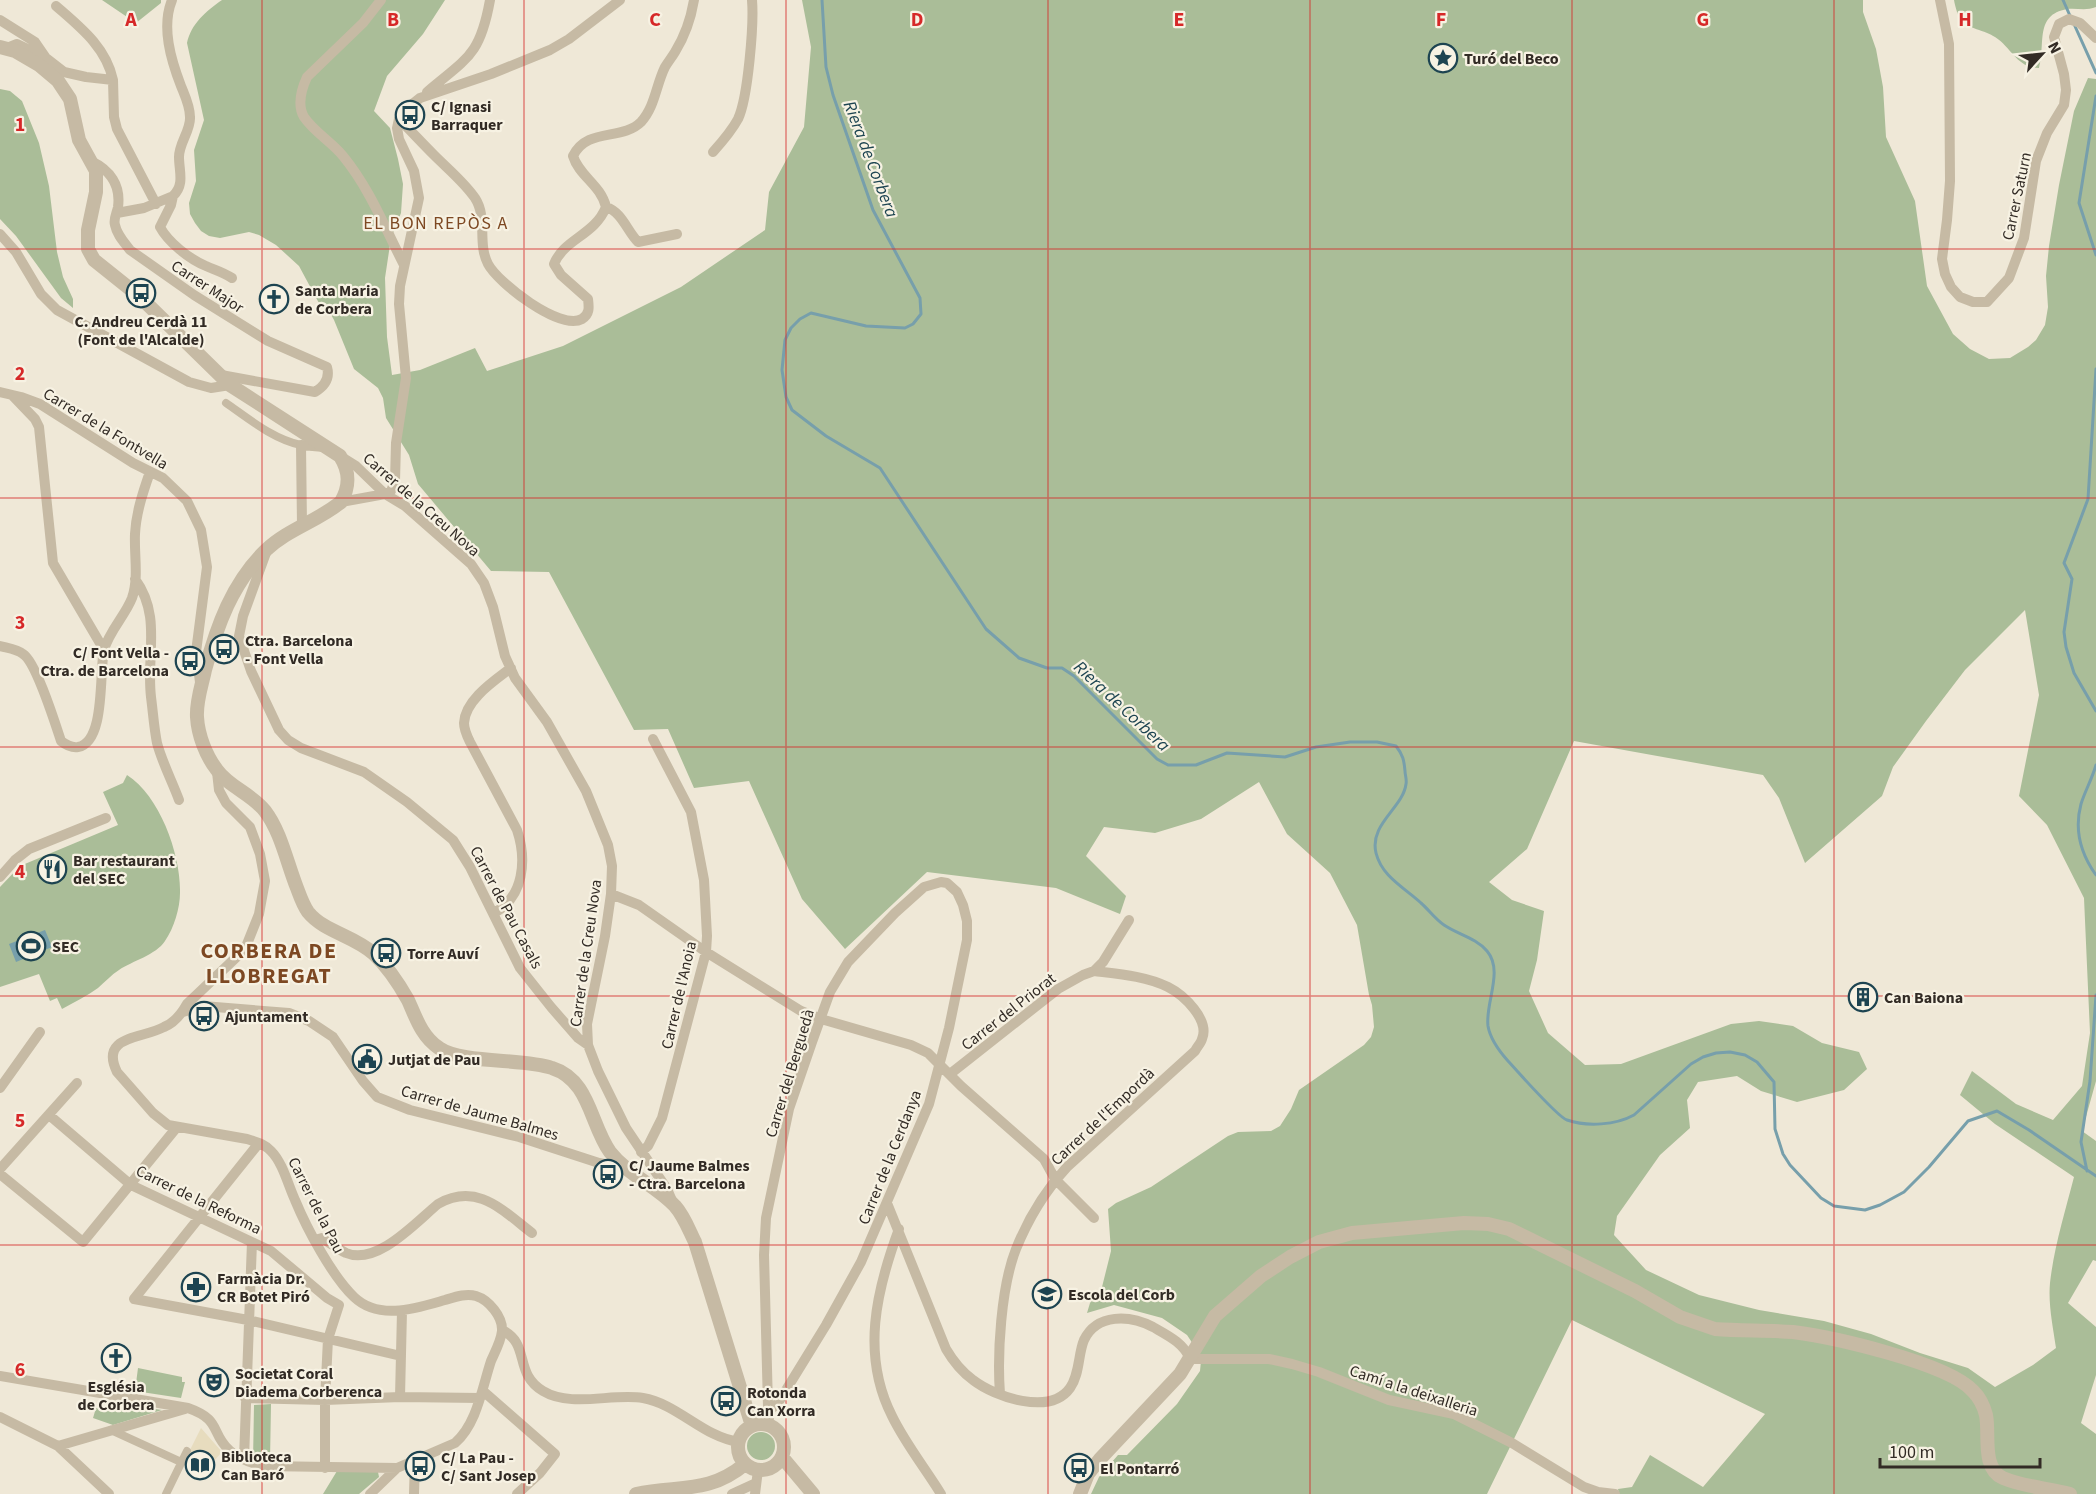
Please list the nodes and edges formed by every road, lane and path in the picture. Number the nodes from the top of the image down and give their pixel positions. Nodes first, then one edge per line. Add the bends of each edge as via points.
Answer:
1 (172, 0) edge
2 (381, 0) edge
3 (490, 0) edge
4 (620, 0) edge
5 (694, 0) edge
6 (752, 0) edge
7 (1940, 0) edge
8 (56, 6) dead end
9 (0, 20) edge
10 (2096, 38) edge
11 (4, 47) edge
12 (46, 58) junction
13 (113, 80) junction
14 (420, 98) junction
15 (399, 119) junction
16 (713, 152) dead end
17 (92, 161) junction
18 (172, 196) junction
19 (156, 204) junction
20 (606, 207) junction
21 (117, 213) junction
22 (0, 234) edge
23 (677, 234) dead end
24 (404, 265) junction
25 (232, 278) dead end
26 (226, 380) junction
27 (0, 392) edge
28 (12, 395) junction
29 (226, 403) dead end
30 (302, 445) junction
31 (327, 447) junction
32 (340, 456) junction
33 (150, 472) junction
34 (385, 494) junction
35 (341, 502) junction
36 (302, 525) junction
37 (268, 548) junction
38 (135, 579) junction
39 (198, 645) junction
40 (0, 646) edge
41 (104, 650) junction
42 (210, 654) junction
43 (511, 668) junction
44 (201, 686) junction
45 (653, 739) dead end
46 (218, 772) junction
47 (238, 789) junction
48 (179, 800) dead end
49 (226, 803) junction
50 (106, 818) dead end
51 (0, 877) edge
52 (947, 883) joint
53 (611, 894) junction
54 (494, 913) junction
55 (1129, 920) dead end
56 (706, 952) junction
57 (1095, 971) junction
58 (205, 986) junction
59 (208, 1006) junction
60 (183, 1012) junction
61 (821, 1019) junction
62 (40, 1032) dead end
63 (588, 1045) junction
64 (940, 1064) junction
65 (950, 1074) junction
66 (77, 1083) dead end
67 (0, 1088) edge
68 (49, 1115) junction
69 (177, 1127) junction
70 (259, 1143) junction
71 (606, 1145) junction
72 (641, 1152) junction
73 (591, 1159) junction
74 (624, 1168) junction
75 (0, 1169) edge
76 (0, 1174) edge
77 (1055, 1179) junction
78 (131, 1185) junction
79 (887, 1203) junction
80 (675, 1206) junction
81 (199, 1218) junction
82 (1094, 1218) dead end
83 (898, 1229) junction
84 (532, 1233) dead end
85 (315, 1240) junction
86 (252, 1242) junction
87 (345, 1287) junction
88 (353, 1297) junction
89 (337, 1304) junction
90 (402, 1311) junction
91 (248, 1320) junction
92 (502, 1330) junction
93 (328, 1339) junction
94 (401, 1356) junction
95 (1190, 1359) junction
96 (0, 1376) edge
97 (1000, 1394) junction
98 (481, 1395) junction
99 (400, 1397) junction
100 (245, 1398) junction
101 (325, 1400) junction
102 (188, 1408) junction
103 (771, 1409) junction
104 (0, 1417) edge
105 (752, 1426) junction
106 (111, 1430) junction
107 (739, 1442) junction
108 (58, 1446) junction
109 (187, 1451) dead end
110 (782, 1457) junction
111 (244, 1459) junction
112 (415, 1460) junction
113 (181, 1462) junction
114 (745, 1464) junction
115 (325, 1468) junction
116 (397, 1468) junction
117 (757, 1482) edge
118 (109, 1494) edge
119 (166, 1494) edge
120 (370, 1494) edge
121 (414, 1494) edge
122 (517, 1494) edge
123 (636, 1494) edge
124 (732, 1494) edge
125 (813, 1494) edge
126 (941, 1494) edge
127 (1080, 1494) edge
128 (1615, 1494) edge
129 (2070, 1494) edge

1 - 18 street via 167,22 171,53 191,119 179,155 181,182
2 - 24 street via 307,77 301,106 304,117 344,156 360,180
3 - 14 street via 476,48
4 - 14 street via 549,50
5 - 20 street via 688,26 640,123 594,138 577,148 573,156 576,165 599,190
6 - 16 street via 746,86 739,116
7 - 10 street, Carrer Saturn via 1949,44 1950,76 1950,181 1942,259 1951,287 1960,297 1973,302 1987,302 2009,278 2024,238 2036,161 2064,105 2064,74 2054,37 2059,24 2069,19 2080,23
8 - 13 street via 94,42 106,58
9 - 12 street via 35,42
11 - 12 street via 17,45
11 - 17 street via 39,65 66,91 79,140
12 - 13 street via 71,74
13 - 19 street via 117,129
14 - 15 street
15 - 20 street via 474,197 483,215 483,251 498,277 537,307 568,321 585,318 588,299 554,264 560,253 598,222
15 - 24 street via 399,139 414,171 419,198
17 - 21 street via 111,173 118,196
17 - 26 street via 96,181 88,230 90,255
18 - 19 street
18 - 25 street via 160,227 165,236 196,261
19 - 21 street
20 - 23 street via 617,214 638,242
21 - 26 street, Carrer Major via 115,226 130,250 232,320 327,367 328,373 315,392 242,377
22 - 26 street via 16,252 41,294 57,309 189,382 211,388
24 - 34 street via 399,304 406,378 396,443 395,481
26 - 31 street
27 - 28 street, Carrer de la Fontvella
28 - 33 street, Carrer de la Fontvella via 40,404
28 - 41 street via 39,427 53,563
29 - 30 street via 269,432
30 - 31 street
30 - 36 street
31 - 32 street
32 - 34 street, Carrer de la Creu Nova
32 - 35 street via 348,476
33 - 38 street via 135,532
33 - 39 street, Carrer de la Fontvella via 187,501 201,530 207,567
34 - 35 street
34 - 43 street, Carrer de la Creu Nova via 405,506 471,564 484,583
35 - 36 street
36 - 37 street
37 - 42 street via 247,570 226,606
37 - 54 street, Carrer de Pau Casals via 239,636 279,730 301,748 364,772 439,827 462,852
38 - 41 street via 132,598
38 - 48 street via 150,606 149,677 158,744
39 - 42 street
39 - 44 street, Carrer de la Fontvella
40 - 41 street via 29,660 61,741 78,747 95,730
42 - 44 street
43 - 53 street, Carrer de la Creu Nova via 586,791 611,855
43 - 54 street via 469,708 464,722 470,742 521,841 518,884 507,904
44 - 46 street via 198,726
45 - 56 street, Carrer de l'Anoia via 691,812 704,880
46 - 47 street
46 - 49 street via 219,790
47 - 49 street
47 - 71 street via 256,801 275,827 306,909 321,923 357,941 380,960 400,986 431,1042 446,1052 554,1068 584,1095
49 - 58 street via 250,827 265,881 260,914 245,950
50 - 51 street via 29,849
52 - 61 street, Carrer del Berguedà via 924,887 848,962 830,992
52 - 64 street, Carrer de la Cerdanya via 963,905 967,940
53 - 56 street via 639,905
53 - 63 street, Carrer de la Creu Nova via 587,1024
54 - 63 street, Carrer de Pau Casals via 520,968
55 - 57 street, Carrer del Priorat
56 - 61 street via 801,1011
56 - 72 street, Carrer de l'Anoia via 662,1118
57 - 65 street, Carrer del Priorat via 1058,989
57 - 77 street, Carrer de l'Empordà via 1170,988 1196,1011 1204,1030 1203,1039
58 - 59 street
58 - 60 street
59 - 60 street, Carrer de Jaume Balmes
59 - 73 street, Carrer de Jaume Balmes via 289,1013 333,1037 377,1097 410,1110
60 - 69 street via 167,1026 117,1045 112,1054 120,1078 160,1120
61 - 64 street via 911,1045
61 - 103 street, Carrer del Berguedà via 789,1109 766,1218
62 - 67 street
63 - 72 street, Carrer de la Creu Nova via 610,1098
64 - 65 street
64 - 79 street, Carrer de la Cerdanya via 928,1104
65 - 77 street via 1044,1160
66 - 68 street
68 - 75 street
68 - 78 street, Carrer de la Reforma
69 - 70 street
69 - 78 street
70 - 81 street
70 - 85 street, Carrer de la Pau via 274,1155
71 - 73 street via 602,1153
71 - 74 street
72 - 80 street, Carrer de la Creu Nova
73 - 74 street, Carrer de Jaume Balmes
74 - 80 street
76 - 78 street via 83,1242
77 - 82 street
77 - 97 street, Carrer de l'Empordà via 1029,1220 1010,1270 1001,1334
78 - 81 street, Carrer de la Reforma
79 - 83 street
79 - 103 street, Carrer de la Cerdanya via 861,1262 826,1325
80 - 105 street via 694,1242
81 - 86 street, Carrer de la Reforma
81 - 91 street via 134,1299
83 - 97 street via 954,1362 971,1379
83 - 126 street via 876,1302 876,1370 892,1418
84 - 85 street via 492,1203 464,1196 438,1204 372,1255 346,1253 322,1238
85 - 87 street, Carrer de la Pau
86 - 89 street, Carrer de la Reforma via 271,1251
86 - 91 street
87 - 88 street, Carrer de la Pau
87 - 89 street
88 - 89 street
88 - 90 street, Carrer de la Pau via 368,1307
89 - 93 street
90 - 92 street, Carrer de la Pau via 474,1295 489,1304
90 - 94 street
91 - 93 street
91 - 100 street
92 - 98 street
92 - 107 street, Carrer de la Pau via 518,1343 529,1379 548,1394 568,1400 645,1398 721,1437
93 - 94 street
93 - 101 street
94 - 99 street
95 - 97 street via 1182,1345 1150,1325 1113,1318 1092,1328 1083,1341 1074,1380 1061,1397 1033,1402
95 - 127 street via 1100,1459
95 - 128 street, Camí a la deixalleria via 1269,1359 1319,1372 1389,1401 1454,1414 1512,1443 1584,1488
95 - 129 street via 1215,1316 1261,1276 1319,1242 1352,1233 1488,1224 1530,1238 1703,1326 1831,1339 1947,1373 1967,1385 1979,1400 1985,1413 1992,1467 2001,1477
96 - 102 street
98 - 99 street
98 - 112 street via 462,1437
98 - 122 street via 555,1454
99 - 101 street
100 - 101 street
100 - 111 street
101 - 115 street
102 - 106 street
102 - 111 street via 208,1418 228,1449
103 - 105 street
103 - 110 street via 784,1445
104 - 108 street
105 - 107 street
106 - 108 street
106 - 113 street
107 - 114 street via 738,1454
108 - 118 street
109 - 113 street
110 - 117 street
110 - 125 street
111 - 115 street via 263,1466
112 - 116 street
112 - 121 street
113 - 119 street
114 - 117 street
114 - 123 street via 723,1480 703,1487
115 - 116 street
116 - 120 street
117 - 124 street

